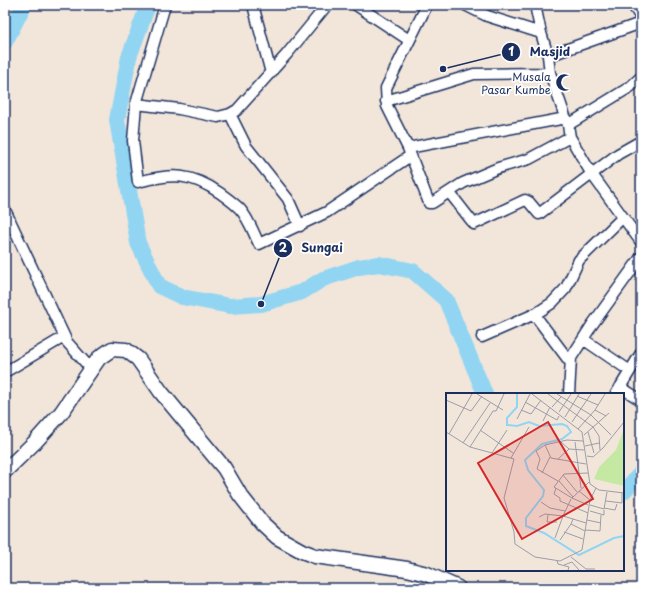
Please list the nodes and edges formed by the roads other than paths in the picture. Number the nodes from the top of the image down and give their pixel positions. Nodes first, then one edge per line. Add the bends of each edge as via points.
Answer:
1 (165, 5) edge
2 (253, 5) edge
3 (327, 5) edge
4 (356, 5) edge
5 (427, 5) edge
6 (465, 5) edge
7 (535, 5) edge
8 (635, 5) edge
9 (641, 14) edge
10 (641, 23) edge
11 (541, 33) junction
12 (409, 40) junction
13 (548, 56) junction
14 (271, 73) junction
15 (550, 73) junction
16 (641, 77) edge
17 (386, 102) junction
18 (136, 104) junction
19 (230, 114) junction
20 (567, 122) junction
21 (570, 137) junction
22 (641, 141) edge
23 (409, 152) junction
24 (591, 173) junction
25 (449, 192) junction
26 (5, 210) edge
27 (622, 217) junction
28 (300, 226) junction
29 (641, 242) edge
30 (641, 257) edge
31 (534, 314) junction
32 (64, 336) junction
33 (482, 338) dead end
34 (583, 339) junction
35 (641, 354) edge
36 (570, 362) junction
37 (91, 369) junction
38 (630, 371) junction
39 (5, 372) edge
40 (618, 391) edge
41 (569, 393) edge
42 (624, 393) edge
43 (641, 400) edge
44 (5, 471) edge
45 (458, 588) edge

1 - 18 street
2 - 14 street
3 - 14 street
4 - 12 street
5 - 12 street
6 - 11 street via 487,16
7 - 11 street
8 - 9 highway
10 - 13 street
11 - 13 street
12 - 17 street via 386,88
13 - 15 street
14 - 19 street via 237,110
15 - 17 street via 474,74
15 - 20 street
16 - 20 street via 630,87
17 - 23 street
18 - 19 street via 218,117
18 - 28 street via 133,141 138,182 180,177 205,183 239,208 259,244
19 - 28 street via 246,146 288,199
20 - 21 street
20 - 23 street
21 - 24 street
21 - 25 street via 529,159 498,168 462,183
22 - 24 street
23 - 25 street via 429,203
23 - 28 street via 327,212
24 - 25 street via 539,214 530,202 525,200 477,224 472,222
24 - 27 street
26 - 32 street
27 - 29 street
27 - 31 street via 579,260 566,288 558,297 546,308
30 - 34 street
31 - 33 street
31 - 36 street
32 - 37 street via 71,348
32 - 39 street
34 - 36 street
34 - 38 street
35 - 38 street
36 - 41 street
37 - 44 highway via 61,413
37 - 45 highway via 98,358 112,349 132,353 179,415 224,468 240,495 277,537 315,556 407,569 427,574
38 - 40 street
42 - 43 street

